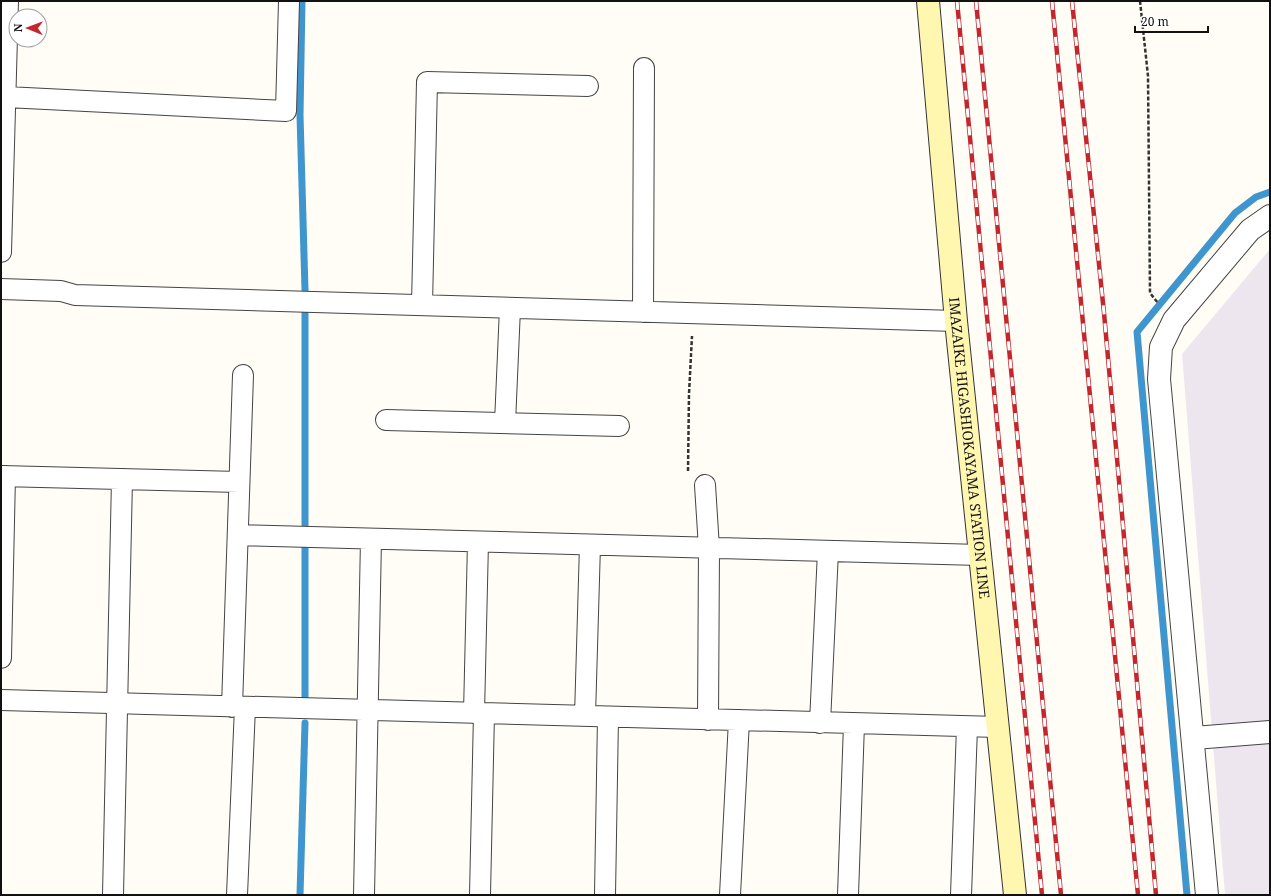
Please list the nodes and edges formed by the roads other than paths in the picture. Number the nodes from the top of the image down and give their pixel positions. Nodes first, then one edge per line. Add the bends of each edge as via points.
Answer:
1 (8, 1) edge
2 (288, 1) edge
3 (928, 1) edge
4 (644, 68) dead end
5 (588, 86) dead end
6 (6, 97) junction
7 (1270, 216) edge
8 (1, 252) edge
9 (1, 289) edge
10 (422, 305) junction
11 (510, 308) junction
12 (643, 312) junction
13 (956, 321) junction
14 (243, 375) dead end
15 (386, 420) dead end
16 (505, 423) junction
17 (619, 426) dead end
18 (3, 476) edge
19 (122, 479) junction
20 (239, 482) junction
21 (705, 485) road end
22 (238, 535) junction
23 (371, 539) junction
24 (478, 542) junction
25 (590, 545) junction
26 (708, 548) junction
27 (828, 551) junction
28 (980, 555) junction
29 (1, 658) edge
30 (1, 700) edge
31 (117, 703) junction
32 (239, 707) junction
33 (368, 710) junction
34 (479, 713) junction
35 (586, 716) junction
36 (608, 717) junction
37 (708, 720) junction
38 (738, 720) junction
39 (820, 722) junction
40 (854, 724) junction
41 (966, 727) junction
42 (998, 727) junction
43 (1270, 732) edge
44 (1194, 738) junction
45 (113, 895) edge
46 (237, 895) edge
47 (364, 895) edge
48 (480, 895) edge
49 (604, 895) edge
50 (730, 895) edge
51 (848, 895) edge
52 (961, 895) edge
53 (1015, 895) edge
54 (1207, 895) edge

1 - 6 street
2 - 6 street via 286,111
3 - 13 main road, IMAZAIKE HIGASHIOKAYAMA STATION LINE
4 - 12 street
5 - 10 street via 427,82
6 - 8 street
7 - 44 street via 1250,230 1174,320 1161,347 1159,378
9 - 10 street via 61,291 75,295
10 - 11 street
11 - 12 street
11 - 16 street
12 - 13 street
13 - 28 main road, IMAZAIKE HIGASHIOKAYAMA STATION LINE
14 - 20 street
15 - 16 street
16 - 17 street
18 - 19 street
18 - 29 street
19 - 20 street
19 - 31 street
20 - 22 street
21 - 26 street
22 - 23 street
22 - 32 street
23 - 24 street
23 - 33 street
24 - 25 street
24 - 34 street
25 - 26 street
25 - 35 street
26 - 27 street
26 - 37 street
27 - 28 street
27 - 39 street
28 - 42 main road, IMAZAIKE HIGASHIOKAYAMA STATION LINE
30 - 31 street
31 - 32 street
31 - 45 street
32 - 33 street
32 - 46 street
33 - 34 street
33 - 47 street
34 - 35 street
34 - 48 street
35 - 36 street
36 - 37 street
36 - 49 street
37 - 38 street
38 - 39 street
38 - 50 street
39 - 40 street
40 - 41 street
40 - 51 street
41 - 42 street
41 - 52 street
42 - 53 main road, IMAZAIKE HIGASHIOKAYAMA STATION LINE
43 - 44 street
44 - 54 street

